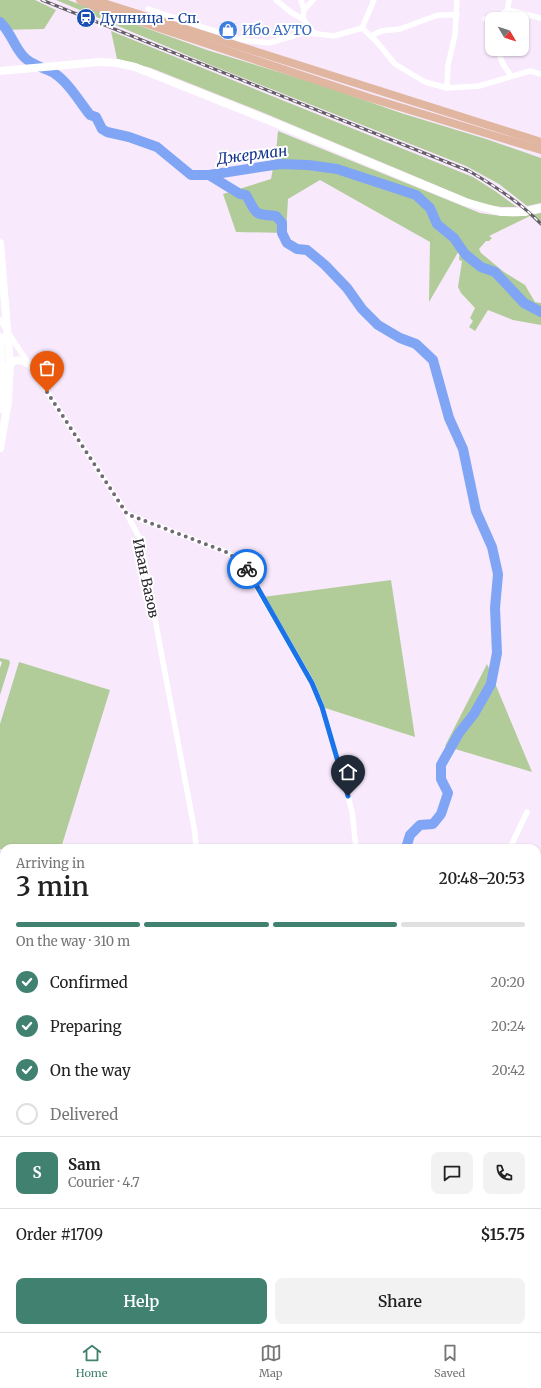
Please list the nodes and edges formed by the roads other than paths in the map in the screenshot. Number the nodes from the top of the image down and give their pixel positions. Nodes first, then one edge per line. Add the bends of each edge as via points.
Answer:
1 (80, 0) edge
2 (94, 0) edge
3 (276, 0) edge
4 (301, 0) edge
5 (313, 0) edge
6 (374, 0) edge
7 (457, 0) edge
8 (509, 0) edge
9 (148, 9) dead end
10 (304, 10) junction
11 (508, 10) junction
12 (505, 12) edge
13 (457, 15) junction
14 (541, 18) edge
15 (303, 19) junction
16 (362, 28) junction
17 (314, 33) junction
18 (371, 36) junction
19 (500, 56) edge
20 (0, 71) edge
21 (541, 74) edge
22 (511, 76) junction
23 (447, 88) junction
24 (541, 142) edge
25 (541, 151) edge
26 (541, 208) edge
27 (0, 243) edge
28 (0, 320) edge
29 (7, 330) junction
30 (0, 337) edge
31 (28, 363) junction
32 (10, 364) junction
33 (2, 370) junction
34 (0, 410) edge
35 (0, 448) edge
36 (127, 514) junction
37 (527, 812) dead end
38 (196, 844) edge
39 (356, 844) edge
40 (512, 844) edge

1 - 25 main road via 367,97
2 - 24 main road
3 - 15 street
4 - 10 street
5 - 10 street
6 - 16 street
7 - 13 street
8 - 11 street
9 - 17 street via 242,40 270,44 301,32
10 - 15 street
11 - 12 street
11 - 14 street
13 - 18 street via 438,15
13 - 23 street via 456,35 448,64
15 - 17 street
16 - 17 street via 334,36
16 - 18 street
18 - 23 street via 395,64 425,82
19 - 22 street
20 - 26 main road via 100,62 135,67 465,202 501,212 524,212
21 - 22 street via 530,71
22 - 23 street via 479,86
27 - 29 main road
28 - 29 street, Иван Вазов
29 - 31 street, Иван Вазов
29 - 32 main road
30 - 33 main road
31 - 32 main road via 17,360
31 - 36 street, Иван Вазов
32 - 33 main road
32 - 35 main road via 8,402
33 - 34 main road
36 - 38 street, Иван Вазов via 140,539
36 - 39 street via 226,552 245,567 312,683 322,707 352,811
37 - 40 street

